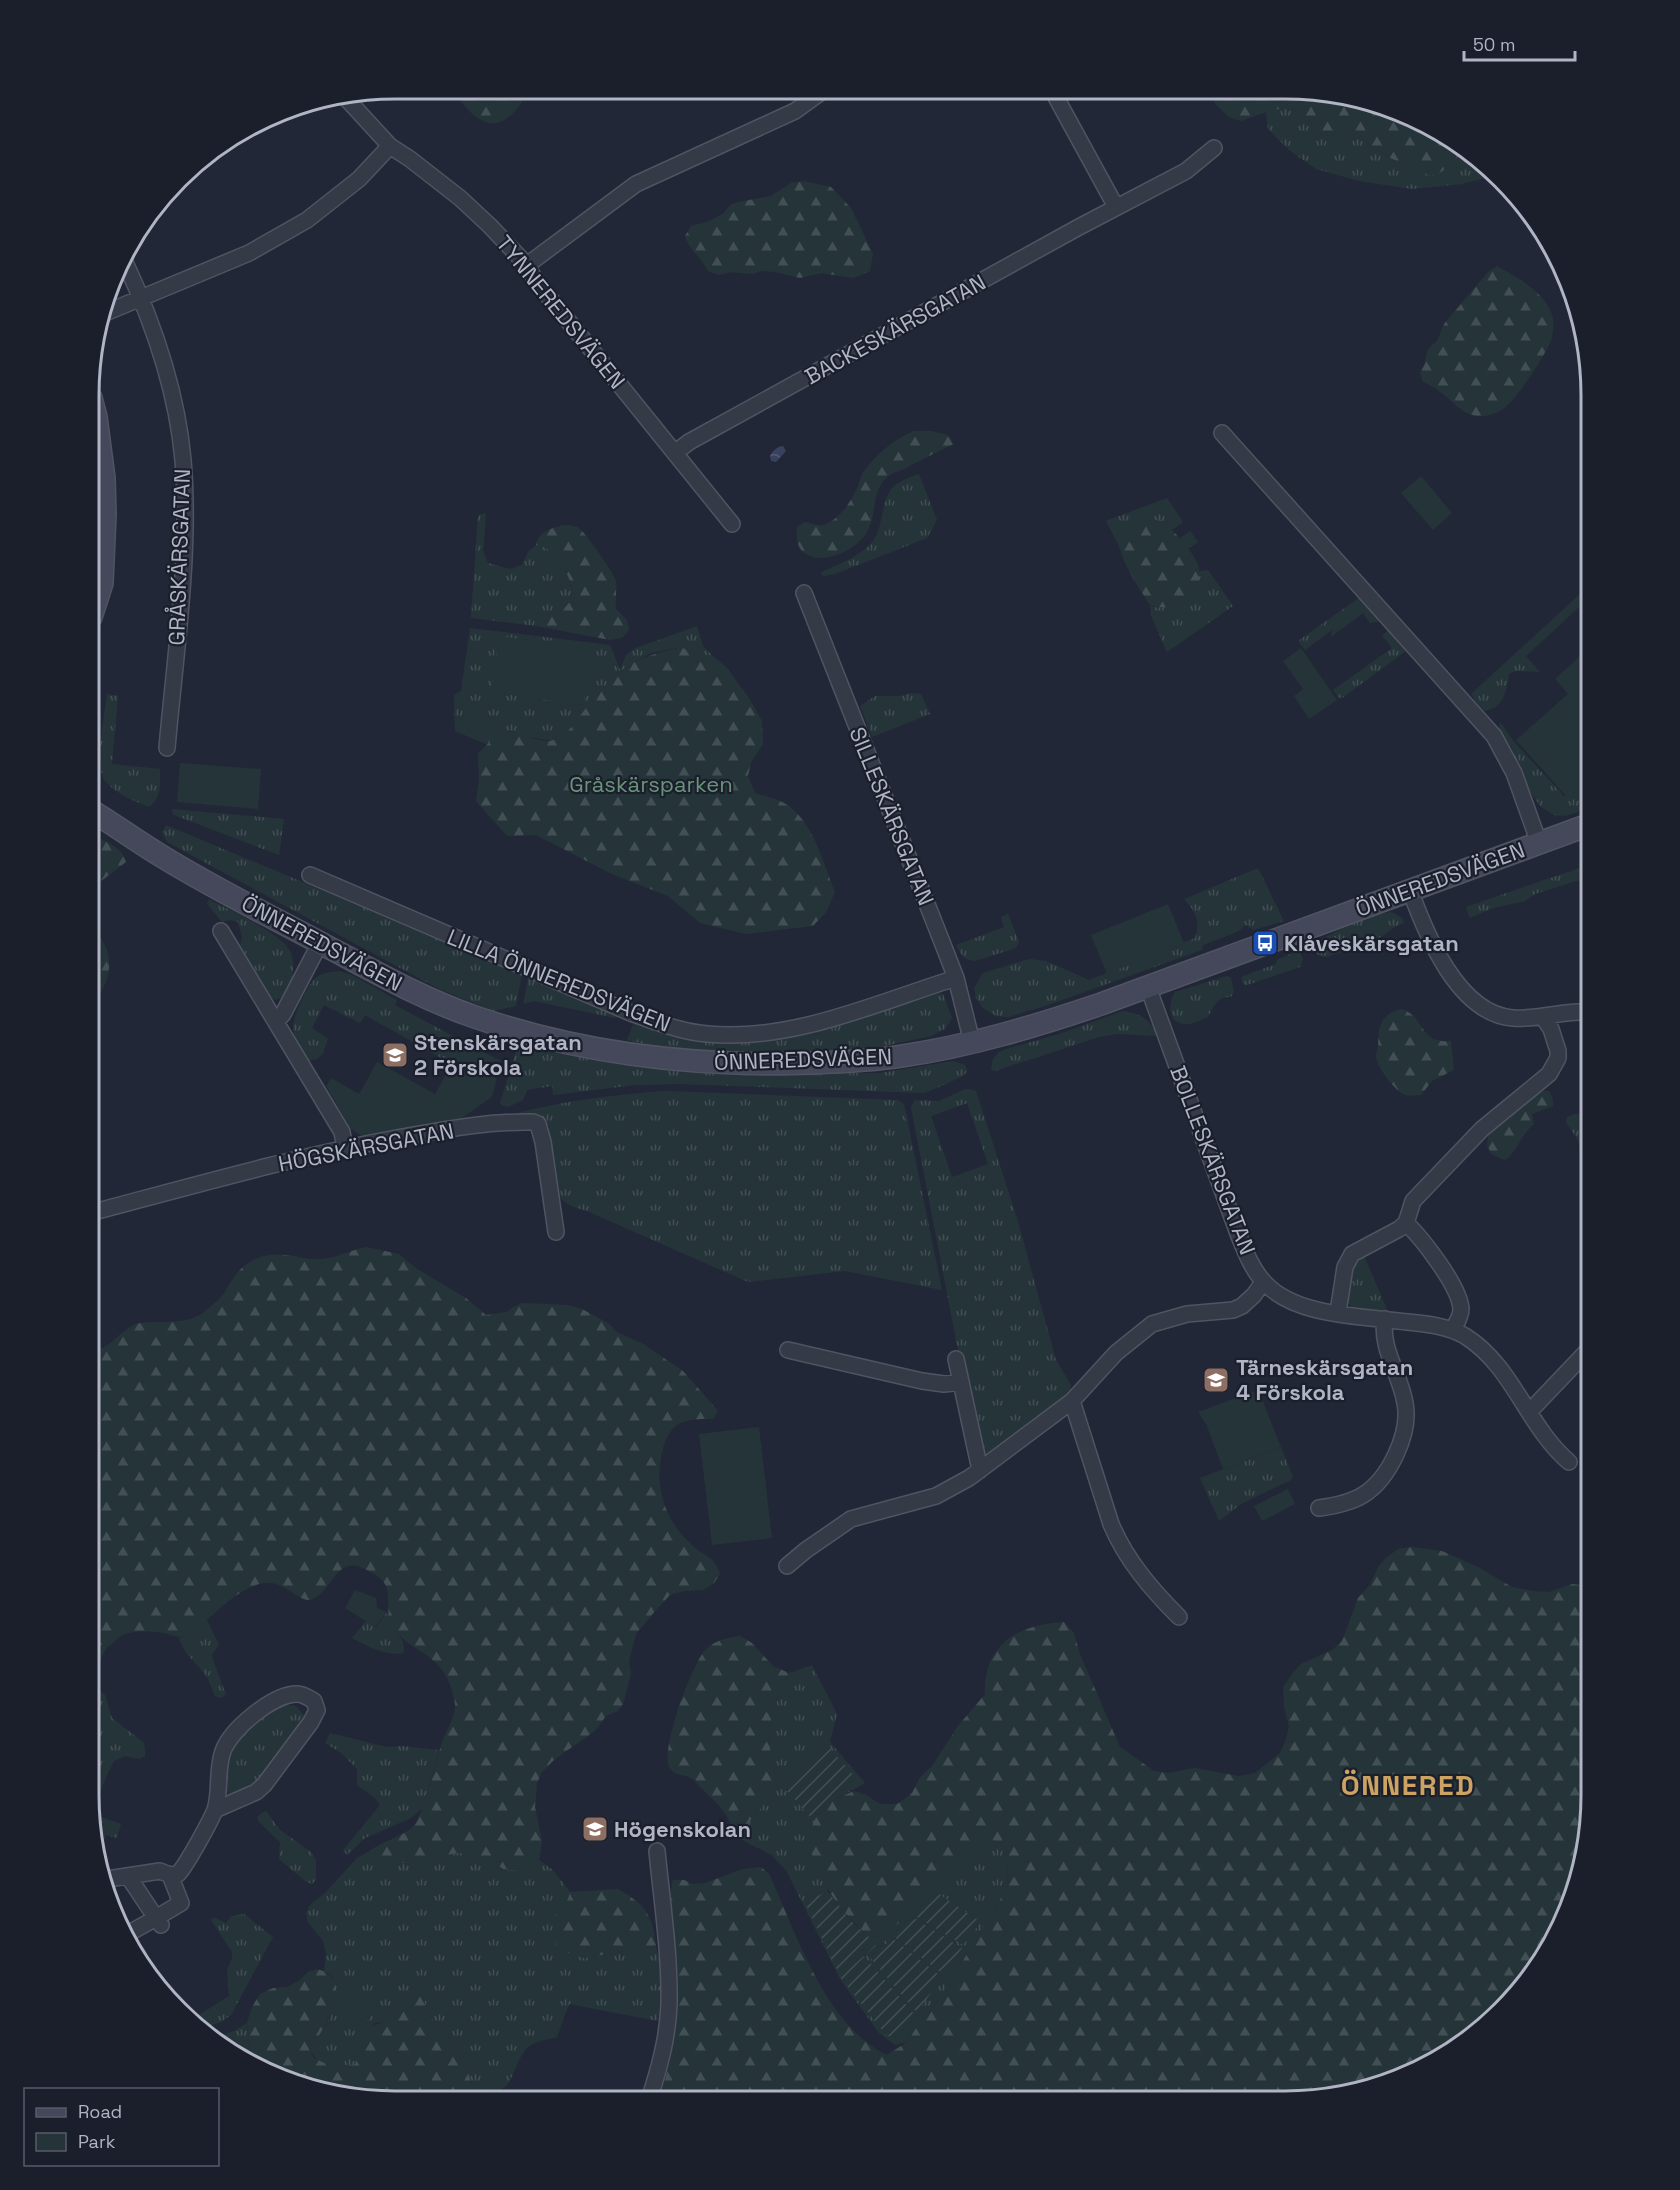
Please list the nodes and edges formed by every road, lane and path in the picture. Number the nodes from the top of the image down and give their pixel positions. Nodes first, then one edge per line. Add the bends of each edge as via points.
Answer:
1 (812, 99) edge
2 (1057, 99) edge
3 (351, 103) edge
4 (390, 146) junction
5 (1214, 148) dead end
6 (1116, 207) junction
7 (527, 265) junction
8 (128, 269) edge
9 (141, 299) junction
10 (112, 310) edge
11 (1222, 433) dead end
12 (99, 437) edge
13 (676, 452) junction
14 (732, 524) dead end
15 (99, 592) edge
16 (804, 593) dead end
17 (167, 748) dead end
18 (99, 816) edge
19 (99, 828) edge
20 (1581, 828) edge
21 (1539, 843) junction
22 (164, 858) junction
23 (310, 875) dead end
24 (1410, 890) junction
25 (221, 931) dead end
26 (320, 943) junction
27 (956, 978) junction
28 (1148, 987) junction
29 (1581, 1011) edge
30 (1543, 1017) junction
31 (276, 1022) junction
32 (972, 1042) junction
33 (345, 1148) junction
34 (99, 1211) edge
35 (1406, 1223) junction
36 (556, 1232) dead end
37 (1263, 1282) junction
38 (1338, 1312) junction
39 (1385, 1319) junction
40 (1453, 1330) junction
41 (788, 1350) dead end
42 (1581, 1357) edge
43 (956, 1359) dead end
44 (961, 1382) junction
45 (1072, 1401) junction
46 (1528, 1412) junction
47 (1569, 1462) dead end
48 (980, 1470) junction
49 (1319, 1508) dead end
50 (787, 1566) dead end
51 (1179, 1617) dead end
52 (215, 1810) junction
53 (657, 1851) dead end
54 (170, 1875) junction
55 (128, 1876) junction
56 (111, 1878) edge
57 (158, 1921) junction
58 (133, 1932) edge
59 (651, 2091) edge

1 - 7 street via 795,111 636,184
2 - 6 street
3 - 4 street, TYNNEREDSVÄGEN
4 - 7 street, TYNNEREDSVÄGEN via 460,198
4 - 9 street via 359,179 307,220 249,253
5 - 6 street, BACKESKÄRSGATAN via 1186,171
6 - 13 street, BACKESKÄRSGATAN
7 - 13 street, TYNNEREDSVÄGEN
8 - 9 street, GRÅSKÄRSGATAN
9 - 10 street
9 - 17 street, GRÅSKÄRSGATAN via 170,386 183,459 181,591
11 - 21 street via 1486,725 1514,773
12 - 15 street via 105,514
13 - 14 street, TYNNEREDSVÄGEN
16 - 27 street, SILLESKÄRSGATAN
18 - 22 street, ÖNNEREDSVÄGEN
19 - 22 street, ÖNNEREDSVÄGEN
20 - 21 street, ÖNNEREDSVÄGEN
21 - 24 street, ÖNNEREDSVÄGEN
22 - 26 street, ÖNNEREDSVÄGEN
23 - 27 street, LILLA ÖNNEREDSVÄGEN via 633,1014 706,1034 788,1031
24 - 28 street, ÖNNEREDSVÄGEN
24 - 30 street via 1433,944 1459,986 1474,1001 1509,1018
25 - 31 street
26 - 31 street
26 - 32 street, ÖNNEREDSVÄGEN via 404,987 474,1017 538,1036 643,1055 735,1064 835,1062 904,1056
27 - 32 street, SILLESKÄRSGATAN
28 - 32 street, ÖNNEREDSVÄGEN via 1067,1016
28 - 37 street, BOLLESKÄRSGATAN via 1237,1231
29 - 30 street
30 - 35 street via 1558,1051 1554,1067 1482,1129 1413,1201
31 - 33 street via 342,1132
33 - 34 street, HÖGSKÄRSGATAN
33 - 36 street, HÖGSKÄRSGATAN via 466,1127 538,1124
35 - 38 street via 1352,1254 1345,1267
35 - 40 street via 1429,1248 1460,1300 1460,1316
37 - 38 street, BOLLESKÄRSGATAN via 1291,1302
37 - 45 street via 1254,1295 1233,1310 1187,1314 1152,1324 1116,1353
38 - 39 street, BOLLESKÄRSGATAN
39 - 40 street, BOLLESKÄRSGATAN
39 - 49 street via 1386,1350 1405,1401 1404,1435 1386,1471 1372,1488 1353,1500
40 - 46 street, BOLLESKÄRSGATAN via 1492,1359
41 - 44 street via 922,1381
42 - 46 street
43 - 44 street
44 - 48 street
45 - 48 street
45 - 51 street via 1118,1541
46 - 47 street, BOLLESKÄRSGATAN via 1554,1449
48 - 50 street via 936,1496 851,1519
52 - 52 street via 264,1785 311,1722 317,1710 314,1701 298,1694 287,1696 248,1719 232,1734 219,1767
52 - 54 street via 180,1872
53 - 59 street via 669,2006
54 - 55 street via 160,1871
54 - 57 street via 181,1903
55 - 56 street
55 - 57 street
57 - 58 street

